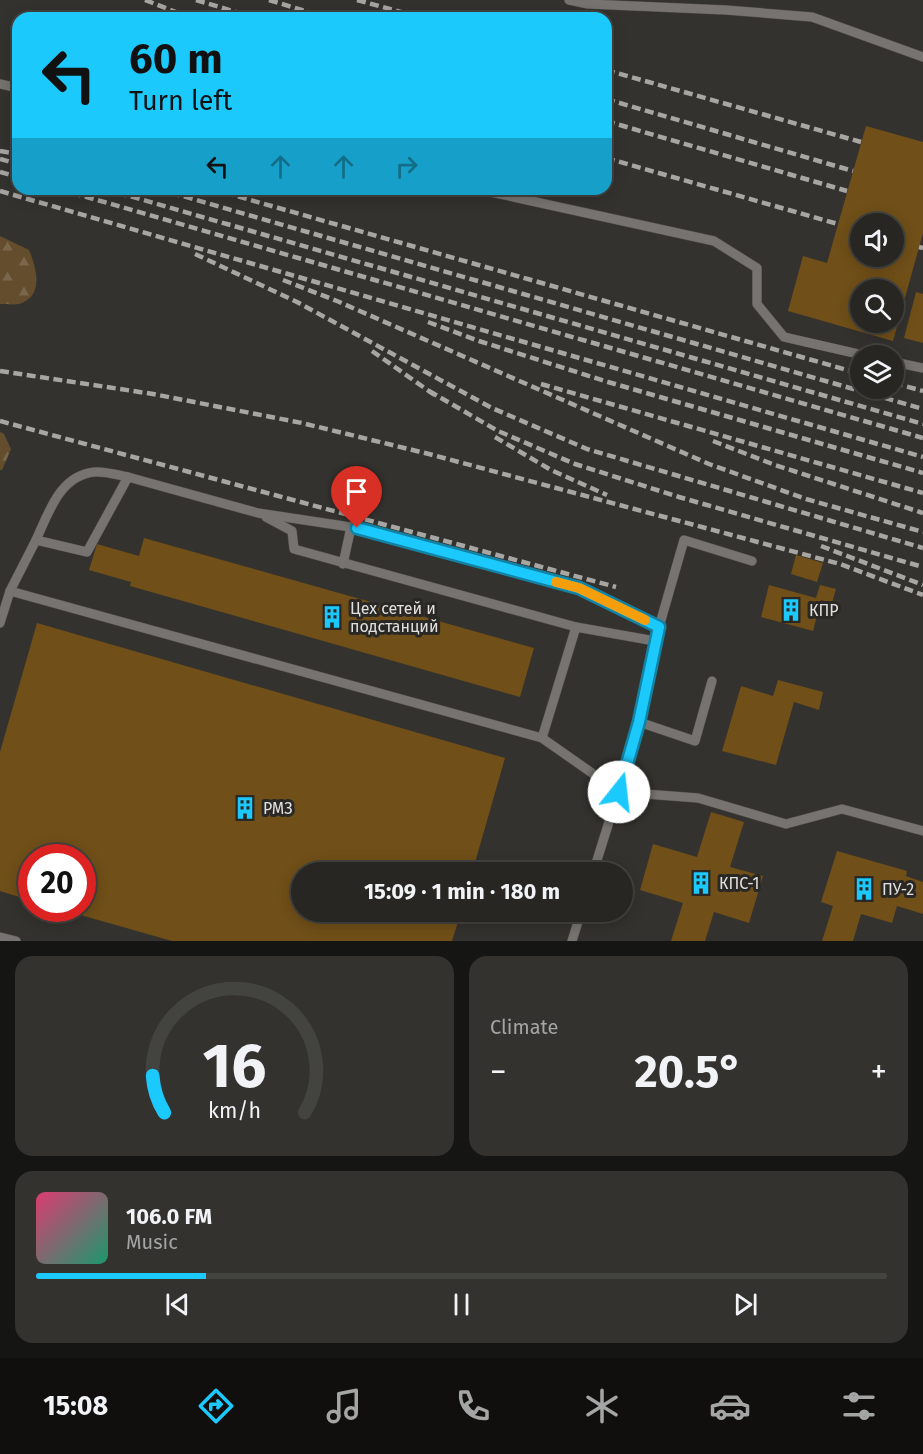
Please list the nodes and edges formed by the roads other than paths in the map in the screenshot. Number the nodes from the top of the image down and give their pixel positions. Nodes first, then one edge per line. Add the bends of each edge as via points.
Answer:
1 (568, 0) edge
2 (923, 57) edge
3 (504, 195) edge
4 (850, 352) edge
5 (904, 364) edge
6 (923, 368) edge
7 (128, 477) junction
8 (258, 513) junction
9 (351, 527) junction
10 (36, 540) junction
11 (752, 561) dead end
12 (343, 564) junction
13 (10, 591) junction
14 (0, 622) edge
15 (576, 627) junction
16 (659, 627) junction
17 (655, 641) junction
18 (712, 681) dead end
19 (639, 722) junction
20 (542, 738) junction
21 (619, 792) junction
22 (923, 831) edge
23 (597, 862) edge
24 (578, 922) edge
25 (0, 937) edge
26 (15, 941) edge
27 (572, 941) edge

1 - 2 lane via 812,17
3 - 4 lane via 714,242 758,268 758,304 784,337
5 - 6 lane
7 - 8 lane
7 - 10 lane via 96,471 74,477 55,498
7 - 10 lane via 87,552
8 - 9 lane
8 - 12 lane via 292,531 294,549
9 - 12 lane
9 - 16 lane via 579,588
10 - 13 lane
11 - 16 lane via 684,540
12 - 15 lane
13 - 14 lane
13 - 20 lane
15 - 17 lane
15 - 20 lane
16 - 17 lane
17 - 19 lane
18 - 19 lane via 695,741
19 - 21 lane
20 - 21 lane
21 - 22 lane via 698,798 786,824 842,809
21 - 23 lane
24 - 27 lane
25 - 26 lane

